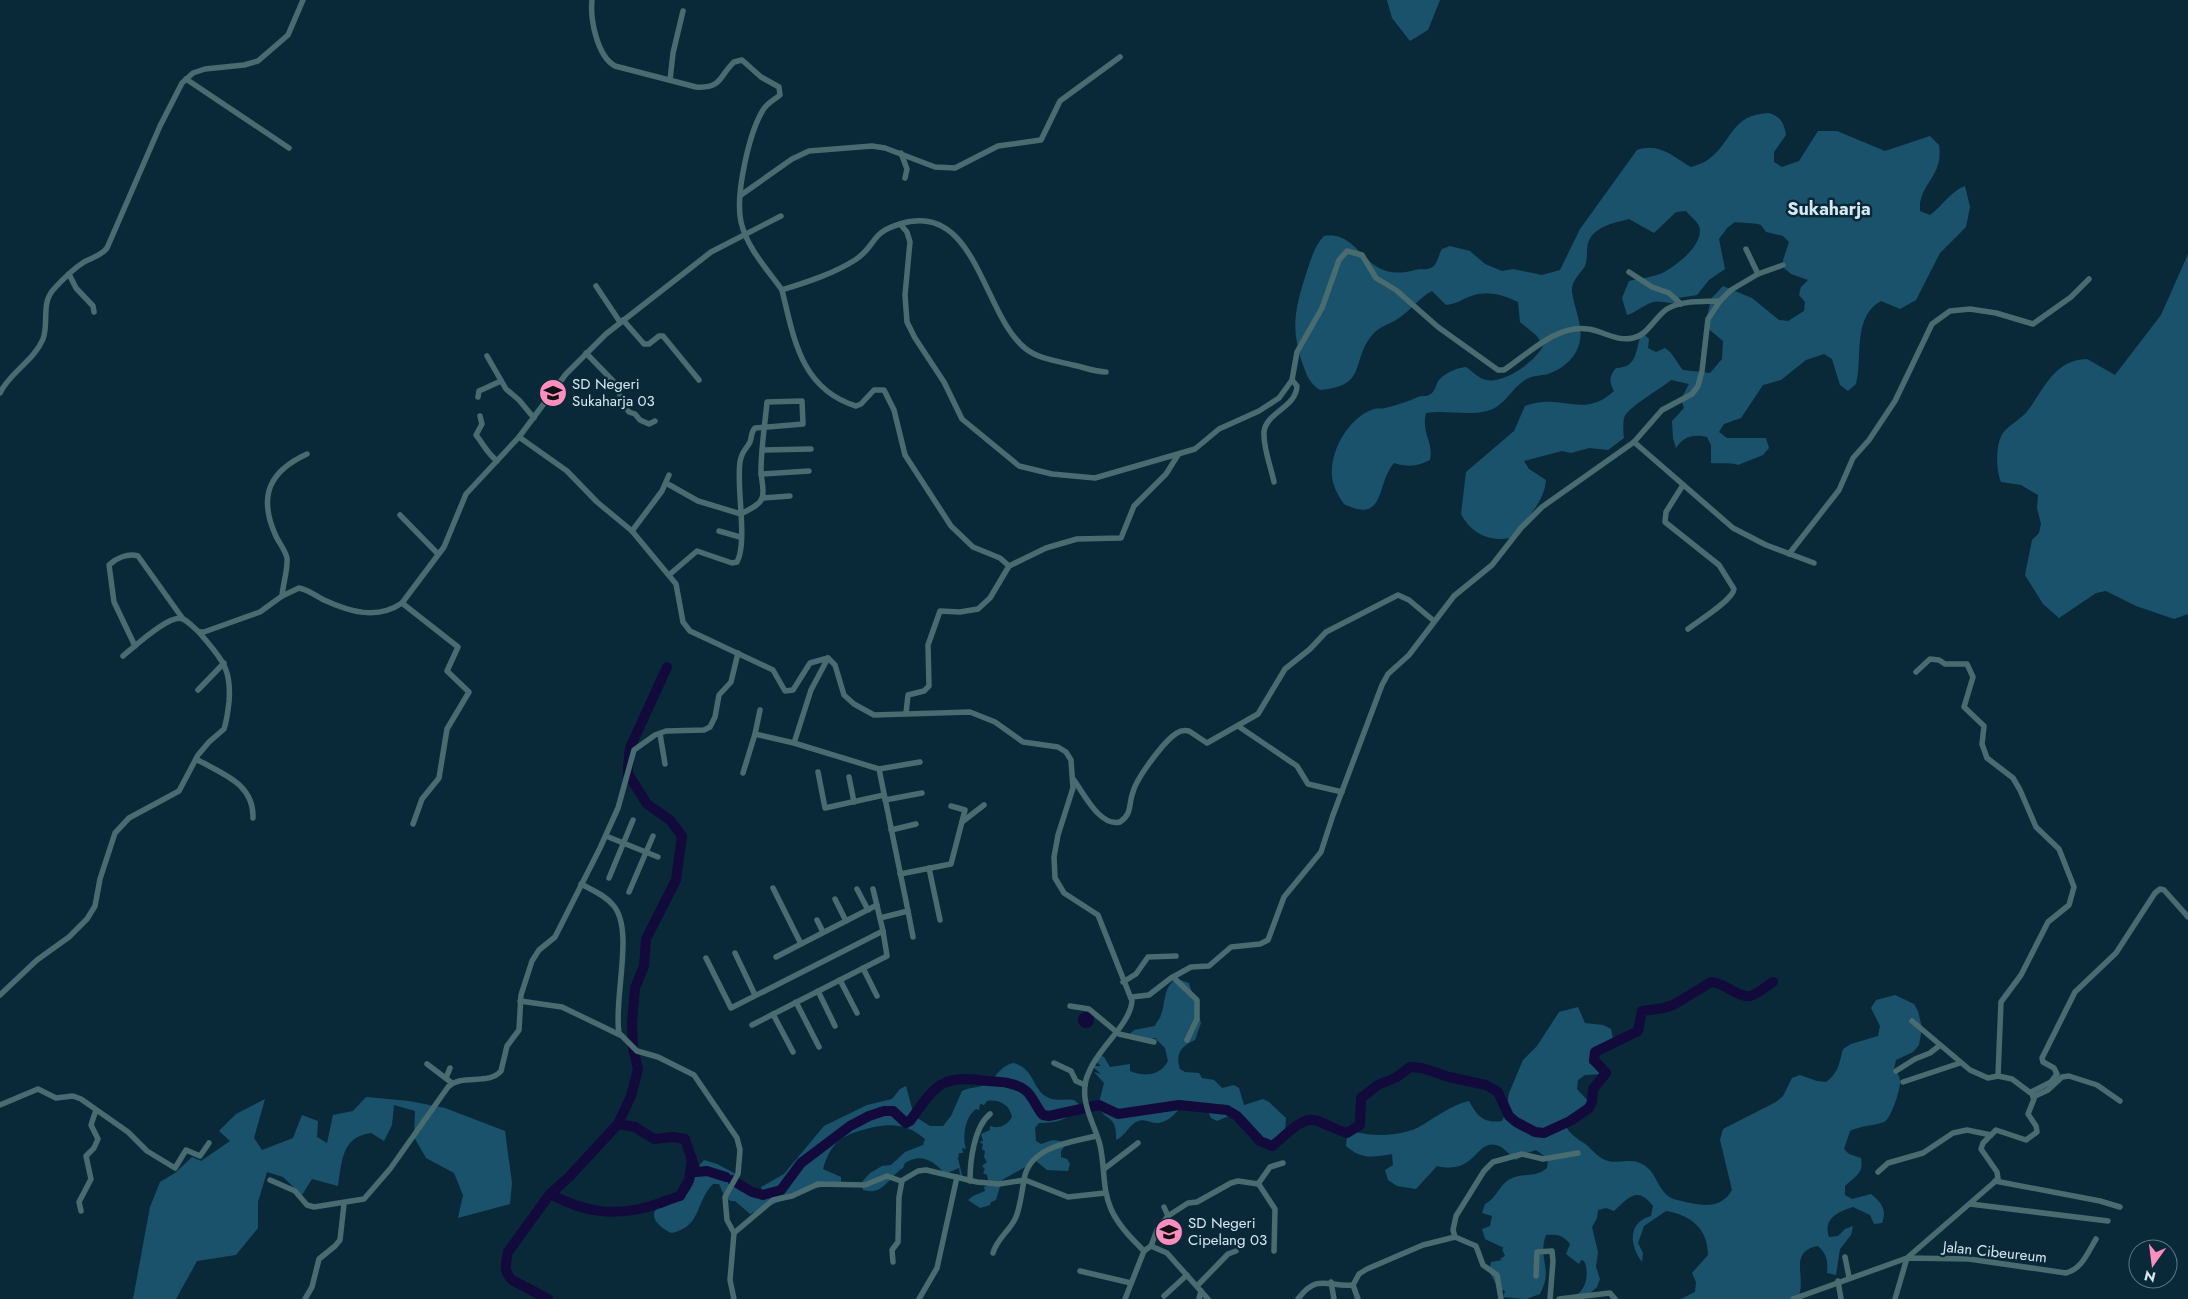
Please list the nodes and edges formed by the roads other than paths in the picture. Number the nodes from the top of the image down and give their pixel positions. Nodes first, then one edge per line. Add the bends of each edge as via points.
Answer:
1 (303, 0) edge
2 (592, 0) edge
3 (683, 11) dead end
4 (1120, 57) dead end
5 (186, 79) junction
6 (670, 80) junction
7 (289, 148) dead end
8 (900, 153) junction
9 (904, 178) dead end
10 (741, 195) junction
11 (781, 216) dead end
12 (900, 224) junction
13 (745, 234) junction
14 (1746, 249) dead end
15 (1783, 264) dead end
16 (1629, 272) dead end
17 (69, 274) junction
18 (1758, 274) junction
19 (2089, 279) dead end
20 (596, 286) dead end
21 (782, 290) junction
22 (1720, 301) junction
23 (1681, 304) junction
24 (94, 312) dead end
25 (622, 321) junction
26 (586, 354) junction
27 (487, 356) dead end
28 (1106, 372) dead end
29 (699, 380) dead end
30 (1292, 380) junction
31 (500, 381) junction
32 (0, 393) edge
33 (478, 397) dead end
34 (480, 416) dead end
35 (534, 418) junction
36 (655, 421) dead end
37 (765, 426) junction
38 (519, 437) junction
39 (1634, 442) junction
40 (812, 449) dead end
41 (763, 450) junction
42 (307, 454) dead end
43 (1178, 455) junction
44 (497, 461) junction
45 (808, 472) dead end
46 (762, 474) junction
47 (669, 475) dead end
48 (1274, 482) dead end
49 (666, 483) junction
50 (1683, 485) junction
51 (790, 496) dead end
52 (763, 498) junction
53 (741, 514) junction
54 (400, 515) dead end
55 (632, 531) junction
56 (719, 531) dead end
57 (740, 537) junction
58 (438, 554) junction
59 (1789, 554) junction
60 (1814, 562) dead end
61 (1010, 566) junction
62 (668, 575) junction
63 (282, 596) junction
64 (402, 603) junction
65 (183, 619) junction
66 (1434, 621) junction
67 (1688, 629) dead end
68 (199, 632) junction
69 (135, 646) junction
70 (738, 653) junction
71 (123, 656) dead end
72 (828, 658) junction
73 (224, 663) junction
74 (1916, 672) dead end
75 (198, 690) dead end
76 (760, 710) dead end
77 (906, 713) junction
78 (1238, 726) junction
79 (660, 734) junction
80 (755, 734) junction
81 (794, 743) junction
82 (196, 759) junction
83 (920, 762) dead end
84 (665, 764) dead end
85 (879, 769) junction
86 (818, 772) dead end
87 (743, 773) dead end
88 (849, 777) dead end
89 (1074, 780) junction
90 (1342, 792) junction
91 (922, 793) dead end
92 (885, 798) junction
93 (854, 802) junction
94 (984, 805) dead end
95 (951, 806) dead end
96 (253, 818) dead end
97 (633, 820) dead end
98 (962, 822) junction
99 (413, 824) dead end
100 (916, 824) dead end
101 (891, 830) junction
102 (606, 836) junction
103 (653, 836) dead end
104 (624, 844) junction
105 (646, 852) junction
106 (658, 857) dead end
107 (929, 868) junction
108 (900, 874) junction
109 (609, 878) dead end
110 (581, 884) junction
111 (773, 888) dead end
112 (857, 889) dead end
113 (873, 889) dead end
114 (629, 892) dead end
115 (835, 899) dead end
116 (877, 905) junction
117 (868, 910) junction
118 (908, 911) junction
119 (2188, 917) edge
120 (880, 918) junction
121 (817, 920) dead end
122 (940, 920) dead end
123 (846, 921) junction
124 (882, 930) junction
125 (823, 932) junction
126 (913, 936) dead end
127 (801, 944) junction
128 (735, 954) dead end
129 (776, 956) dead end
130 (1176, 956) dead end
131 (706, 958) dead end
132 (863, 968) junction
133 (1173, 977) junction
134 (840, 980) junction
135 (1124, 982) junction
136 (818, 991) junction
137 (0, 994) edge
138 (755, 995) junction
139 (877, 996) dead end
140 (1132, 997) junction
141 (520, 1002) junction
142 (796, 1002) junction
143 (1070, 1006) dead end
144 (857, 1013) dead end
145 (773, 1014) junction
146 (1912, 1021) dead end
147 (752, 1025) dead end
148 (835, 1026) dead end
149 (1116, 1032) junction
150 (621, 1036) junction
151 (1186, 1040) dead end
152 (1154, 1042) dead end
153 (1939, 1046) junction
154 (820, 1047) dead end
155 (793, 1052) dead end
156 (1054, 1063) dead end
157 (1960, 1063) junction
158 (427, 1064) dead end
159 (450, 1068) dead end
160 (1896, 1071) dead end
161 (1998, 1076) junction
162 (446, 1078) junction
163 (1903, 1082) dead end
164 (452, 1083) junction
165 (1085, 1085) junction
166 (2032, 1095) junction
167 (2120, 1101) dead end
168 (0, 1105) edge
169 (96, 1110) junction
170 (990, 1114) dead end
171 (1991, 1135) junction
172 (1096, 1136) junction
173 (209, 1143) dead end
174 (1138, 1144) dead end
175 (1578, 1153) dead end
176 (1283, 1163) dead end
177 (1104, 1170) junction
178 (1878, 1172) dead end
179 (956, 1177) junction
180 (270, 1180) dead end
181 (1025, 1180) junction
182 (902, 1181) junction
183 (970, 1181) junction
184 (1995, 1181) junction
185 (1258, 1183) junction
186 (1105, 1193) junction
187 (344, 1204) junction
188 (1970, 1204) junction
189 (1164, 1207) dead end
190 (2120, 1207) dead end
191 (81, 1211) dead end
192 (1168, 1216) junction
193 (2108, 1221) dead end
194 (734, 1233) junction
195 (1455, 1236) junction
196 (2096, 1239) dead end
197 (1151, 1246) junction
198 (1144, 1251) junction
199 (1236, 1251) dead end
200 (1274, 1251) dead end
201 (993, 1252) dead end
202 (1846, 1257) dead end
203 (1907, 1258) junction
204 (893, 1262) dead end
205 (1080, 1271) dead end
206 (1187, 1275) junction
207 (1536, 1276) dead end
208 (1849, 1277) junction
209 (1331, 1282) junction
210 (1838, 1282) junction
211 (1130, 1283) junction
212 (1353, 1285) junction
213 (1199, 1289) junction
214 (1164, 1296) dead end
215 (304, 1299) edge
216 (734, 1299) edge
217 (919, 1299) edge
218 (1125, 1299) edge
219 (1199, 1299) edge
220 (1208, 1299) edge
221 (1298, 1299) edge
222 (1334, 1299) edge
223 (1358, 1299) edge
224 (1501, 1299) edge
225 (1550, 1299) edge
226 (1559, 1299) edge
227 (1615, 1299) edge
228 (1793, 1299) edge
229 (1841, 1299) edge
230 (1895, 1299) edge

1 - 5 street via 286,39 274,45 258,61 205,69
2 - 6 street via 593,20 608,61 615,66
3 - 6 street
4 - 8 street via 1060,101 1041,140 998,146 955,168 935,167
5 - 7 street
5 - 17 street via 163,118 107,248
6 - 10 street via 708,87 722,79 734,62 742,60 780,88 780,95 766,106 758,120 744,168
8 - 9 street via 907,169
8 - 10 street via 862,145 809,151 792,159
10 - 13 street via 740,214
11 - 13 street
12 - 21 street via 881,232 850,263
12 - 28 street via 930,221 953,234 983,278 1006,322 1027,350 1053,360
12 - 43 street via 910,242 905,305 909,327 944,382 959,414 971,428 1019,466 1052,474 1095,478
13 - 21 street
13 - 25 street via 711,252
14 - 18 street
15 - 18 street
16 - 23 street via 1652,287 1670,293
17 - 24 street
17 - 32 street via 49,295 45,333 40,344
18 - 22 street via 1731,290
19 - 59 street via 2071,297 2033,324 1970,309 1950,311 1932,324 1895,401 1853,458 1839,490
20 - 25 street
21 - 61 street via 802,362 810,376 835,396 856,406 874,390 884,390 894,410 905,455 951,526 974,547
22 - 23 street
22 - 39 street via 1706,324 1698,386 1692,394 1662,410
23 - 30 street via 1665,311 1636,337 1626,339 1589,329 1570,330 1546,341 1504,370 1498,370 1376,278 1362,255 1347,251 1339,260 1322,308 1297,352
25 - 26 street
25 - 29 street via 644,344 663,336
26 - 35 street via 562,378
26 - 36 street via 615,383 629,412 649,424
27 - 31 street
30 - 43 street via 1284,393 1267,406 1220,429 1195,449
30 - 48 street via 1297,386 1294,397 1271,419 1264,433
31 - 33 street via 478,391
31 - 35 street
34 - 44 street via 482,424 476,435 484,443 485,451
35 - 38 street
37 - 37 street via 767,402 802,401 803,424
37 - 41 street
37 - 53 street via 752,430 750,441 743,450 739,476
38 - 44 street
38 - 55 street via 567,471
39 - 50 street
39 - 66 street via 1542,508 1521,528 1492,565 1454,596
40 - 41 street
41 - 46 street
42 - 63 street via 290,462 278,474 267,498 269,518 287,558
43 - 61 street via 1166,474 1134,506 1120,538 1077,539 1046,548
44 - 58 street via 466,494 450,535
45 - 46 street
46 - 52 street
47 - 49 street
49 - 53 street via 698,501
49 - 55 street
50 - 59 street via 1733,528
50 - 67 street via 1666,512 1665,522 1719,564 1734,589 1727,600
51 - 52 street
52 - 53 street
53 - 57 street
54 - 58 street
55 - 62 street
56 - 57 street
57 - 62 street via 739,556 735,563 697,551
58 - 64 street
59 - 60 street
61 - 77 street via 990,598 978,609 939,612 928,645 929,686 924,691 908,695
62 - 70 street via 676,584 683,622 690,632
63 - 64 street via 304,589 340,606 366,613 388,611
63 - 68 street via 260,612
64 - 99 street via 458,647 447,671 470,692 447,729 439,778 423,797
65 - 68 street
65 - 69 street via 174,619
65 - 69 street via 138,556 128,555 113,562 109,565 109,575 114,602
66 - 78 street via 1398,595 1335,627 1285,669 1262,709
66 - 90 street via 1382,685
68 - 73 street
69 - 71 street
70 - 72 street via 775,671 784,689 790,692 810,663
70 - 79 street via 731,682 719,695 713,725 707,729
72 - 77 street via 834,663 844,695 854,704 881,716
72 - 81 street via 812,690
73 - 75 street
73 - 82 street via 230,680 226,725
74 - 161 street via 1930,659 1969,666 1972,680 1964,707 1984,726 1982,744 1987,758 2013,778 2036,827 2059,849 2074,885 2069,905 2048,922 2021,975 2001,1002
76 - 80 street
77 - 89 street via 962,711 983,716 1023,742 1063,749 1070,760
78 - 89 street via 1208,743 1186,730 1175,735 1137,783 1130,810 1118,823 1108,822
78 - 90 street via 1297,766 1308,784
79 - 84 street
79 - 102 street via 636,747
80 - 81 street
80 - 87 street
81 - 85 street
82 - 96 street via 243,786 251,801
82 - 137 street via 179,791 129,818 115,834 88,919
83 - 85 street
85 - 92 street
86 - 93 street via 825,808
88 - 93 street
89 - 135 street via 1056,847 1055,878 1064,893 1098,915
90 - 133 street via 1321,852 1284,897 1268,940 1231,947 1209,966 1191,967
91 - 92 street
92 - 93 street
92 - 101 street
94 - 98 street
95 - 98 street via 965,810
97 - 104 street
98 - 107 street via 951,864
100 - 101 street
101 - 108 street
102 - 104 street
102 - 110 street
103 - 105 street
104 - 105 street
104 - 109 street
105 - 106 street
105 - 114 street
107 - 108 street
107 - 122 street
108 - 118 street
110 - 141 street via 555,937 535,955
110 - 150 street via 612,903 620,915 622,943 617,1017
111 - 127 street
112 - 117 street
113 - 116 street
115 - 123 street
116 - 117 street
116 - 120 street
117 - 123 street
118 - 120 street
118 - 126 street
119 - 166 street via 2164,890 2155,894 2116,953 2075,992 2042,1058 2057,1074 2052,1082
120 - 124 street
121 - 125 street
123 - 125 street
124 - 132 street via 887,956
124 - 138 street
125 - 127 street
127 - 129 street
128 - 138 street
130 - 135 street via 1148,957 1136,974
131 - 138 street via 731,1008
132 - 134 street
132 - 139 street
133 - 140 street via 1148,995
133 - 151 street via 1197,1000 1197,1019
134 - 136 street
134 - 144 street
135 - 140 street
136 - 142 street
136 - 148 street
140 - 149 street via 1130,1010
141 - 150 street via 562,1007
141 - 164 street via 519,1030 507,1046 502,1071 489,1077
142 - 145 street
142 - 154 street
143 - 149 street via 1090,1009
145 - 147 street
145 - 155 street
146 - 153 street
149 - 152 street
149 - 165 street via 1095,1060
150 - 194 street via 636,1050 694,1074 738,1141 738,1174 725,1197 727,1220
153 - 157 street
153 - 160 street
156 - 165 street via 1071,1071 1076,1081
157 - 161 street via 1980,1076
157 - 163 street
158 - 162 street
159 - 162 street
161 - 166 street via 2012,1079
162 - 164 street
164 - 187 street via 371,1194
165 - 172 street via 1085,1099
166 - 167 street via 2048,1090 2062,1077 2069,1076 2097,1085
166 - 171 street via 2028,1114 2037,1130 2033,1137 2020,1140 1996,1130
168 - 169 street via 38,1089 56,1098 77,1097
169 - 173 street via 128,1132 147,1151 175,1168 186,1150 200,1156
169 - 191 street via 91,1125 98,1139 86,1156 90,1178 79,1202
170 - 183 street via 983,1121 975,1144
171 - 178 street via 1967,1130 1953,1133 1923,1153 1888,1164
171 - 184 street via 1981,1148 1998,1174
172 - 177 street
172 - 181 street via 1049,1149 1030,1166
174 - 177 street
175 - 195 street via 1543,1159 1522,1154 1493,1162 1456,1216
176 - 185 street via 1270,1167
177 - 186 street
179 - 182 street via 923,1170
179 - 183 street
179 - 217 street via 937,1268
180 - 187 street via 295,1191 307,1205
181 - 183 street via 999,1184
181 - 186 street via 1068,1197
181 - 201 street via 1016,1218
182 - 194 street via 887,1176 865,1185 818,1184 792,1196 770,1201
182 - 204 street via 898,1242 892,1250
184 - 188 street
184 - 190 street
185 - 192 street via 1231,1183
185 - 200 street via 1275,1209
186 - 198 street via 1118,1222
187 - 215 street via 340,1240 319,1259 312,1287
188 - 193 street
188 - 203 street
189 - 192 street
192 - 197 street
194 - 216 street via 730,1280
195 - 212 street via 1423,1245 1367,1269 1359,1274
195 - 224 street via 1476,1246 1483,1266 1497,1275
196 - 203 street, Jalan Cibeureum via 2083,1261 2066,1273 1969,1259
197 - 198 street
197 - 206 street via 1164,1250
198 - 211 street
199 - 213 street via 1228,1254
202 - 208 street
203 - 208 street, Jalan Cibeureum
203 - 230 street
205 - 211 street
206 - 213 street
206 - 214 street
207 - 225 street via 1537,1252 1552,1251
208 - 210 street, Jalan Cibeureum
209 - 212 street
209 - 221 street via 1320,1282 1310,1287
209 - 222 street
210 - 228 street, Jalan Cibeureum
210 - 229 street
211 - 218 street
212 - 223 street
213 - 219 street
213 - 220 street
226 - 227 street via 1610,1294

